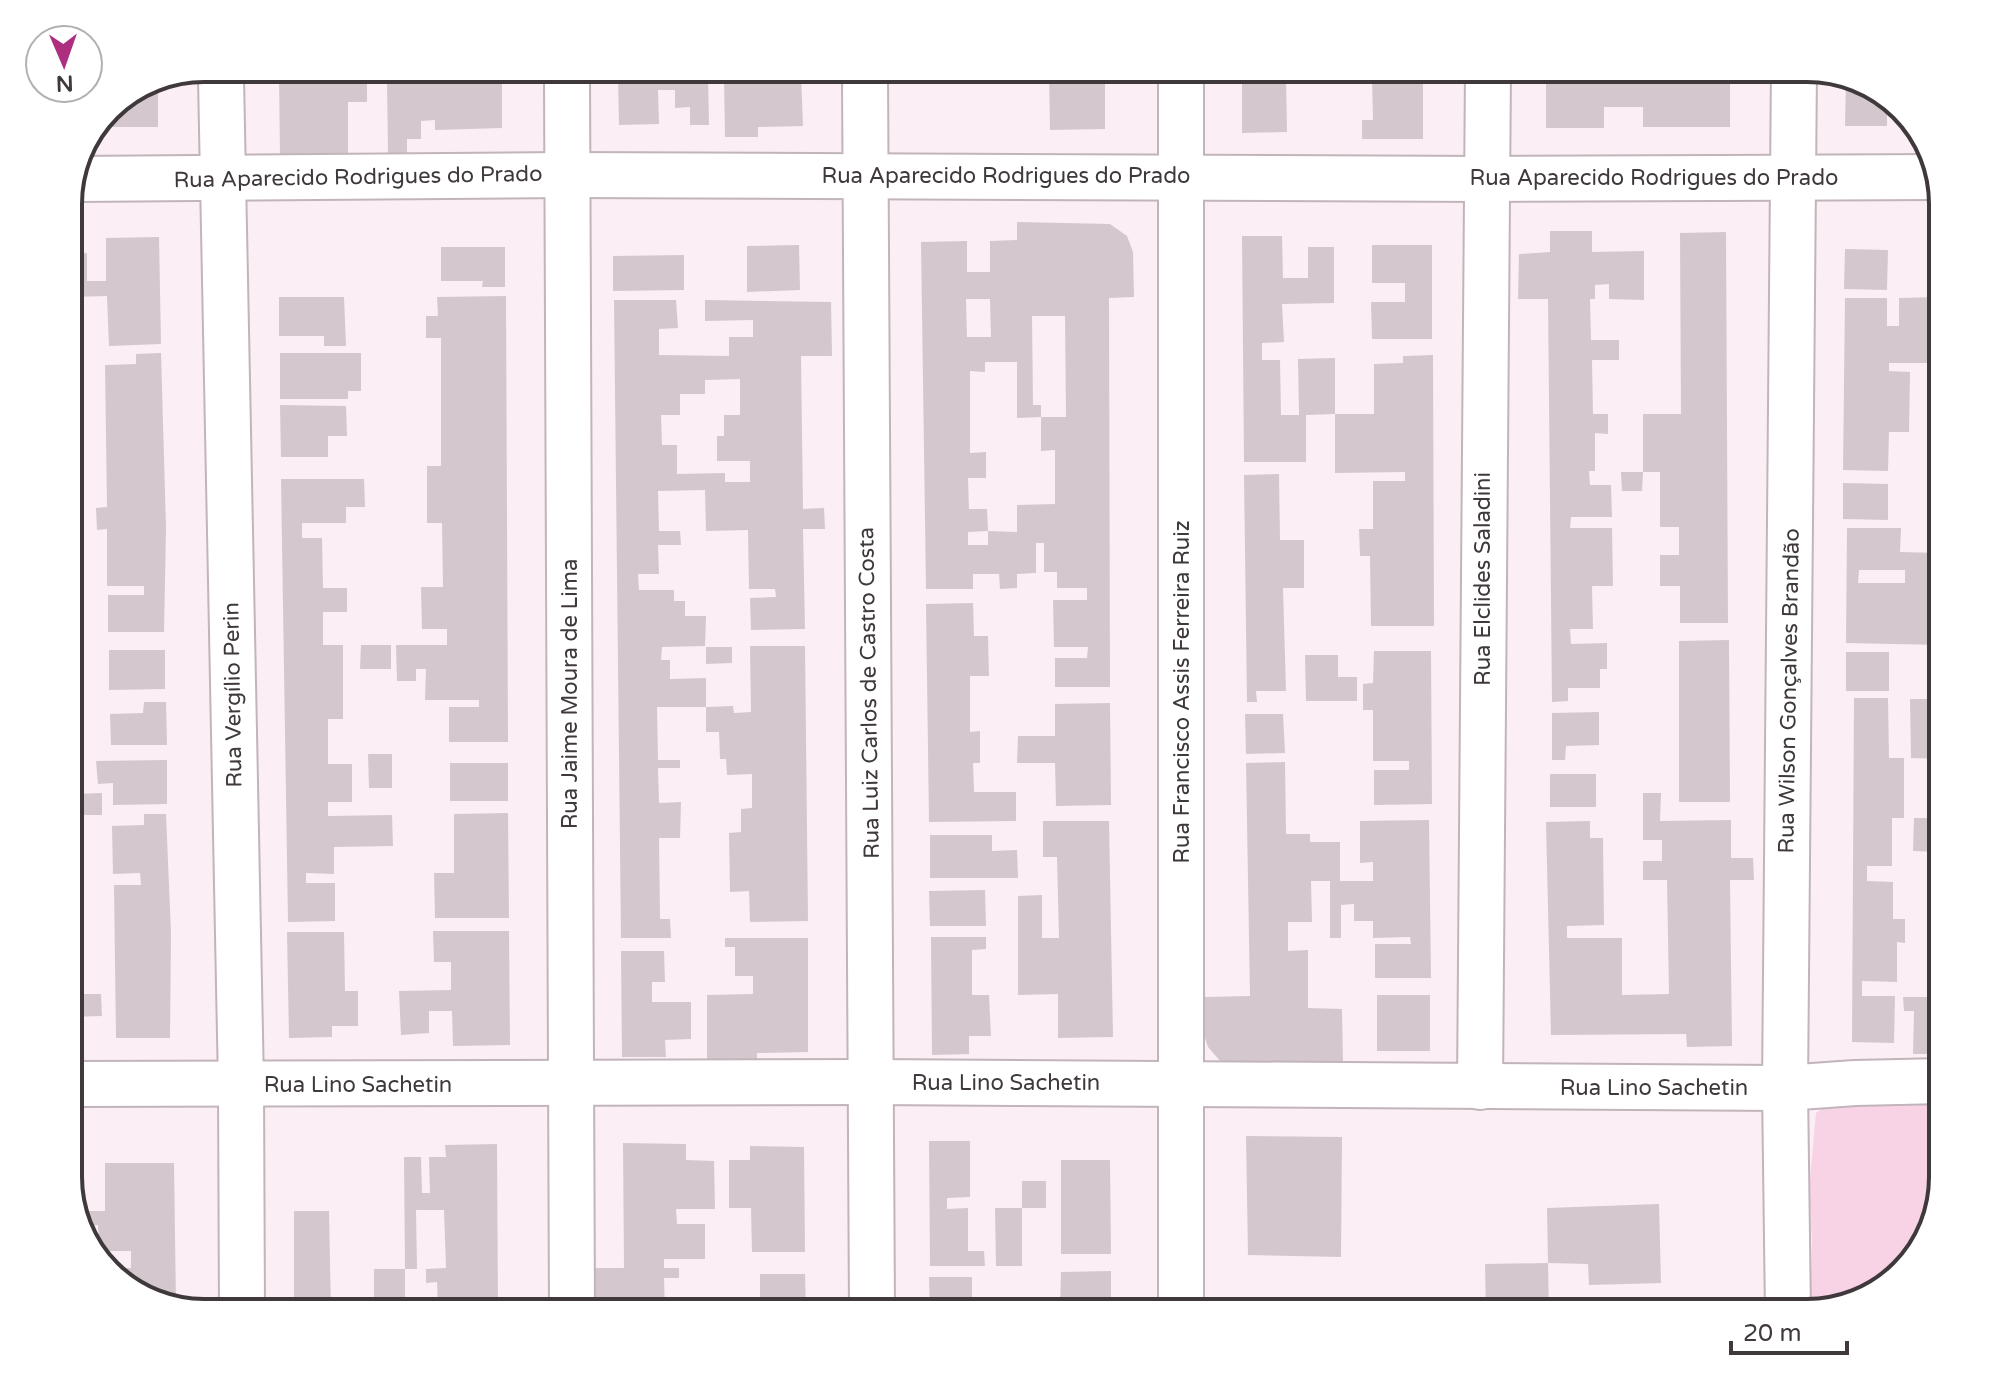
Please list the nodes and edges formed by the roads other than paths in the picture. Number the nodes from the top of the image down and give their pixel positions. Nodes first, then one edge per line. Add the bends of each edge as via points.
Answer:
1 (221, 82) edge
2 (567, 82) edge
3 (865, 82) edge
4 (1181, 82) edge
5 (1488, 82) edge
6 (1794, 82) edge
7 (566, 175) junction
8 (865, 175) junction
9 (1794, 176) junction
10 (1183, 177) junction
11 (1926, 177) edge
12 (85, 179) edge
13 (222, 179) junction
14 (1486, 179) junction
15 (873, 1082) junction
16 (1929, 1082) edge
17 (1181, 1083) junction
18 (82, 1084) edge
19 (573, 1084) junction
20 (241, 1085) junction
21 (1480, 1087) junction
22 (1785, 1088) junction
23 (242, 1299) edge
24 (572, 1299) edge
25 (872, 1299) edge
26 (1181, 1299) edge
27 (1788, 1299) edge

1 - 13 street, Rua Vergílio Perin
2 - 7 street, Rua Jaime Moura de Lima
3 - 8 street, Rua Luiz Carlos de Castro Costa
4 - 10 street, Rua Francisco Assis Ferreira Ruiz
5 - 14 street, Rua Elclides Saladini
6 - 9 street, Rua Wilson Gonçalves Brandão
7 - 8 street, Rua Aparecido Rodrigues do Prado
7 - 13 street, Rua Aparecido Rodrigues do Prado
7 - 19 street, Rua Jaime Moura de Lima
8 - 10 street, Rua Aparecido Rodrigues do Prado
8 - 15 street, Rua Luiz Carlos de Castro Costa
9 - 11 street, Rua Aparecido Rodrigues do Prado
9 - 14 street, Rua Aparecido Rodrigues do Prado
9 - 22 street, Rua Wilson Gonçalves Brandão
10 - 14 street, Rua Aparecido Rodrigues do Prado
10 - 17 street, Rua Francisco Assis Ferreira Ruiz
12 - 13 street, Rua Aparecido Rodrigues do Prado
13 - 20 street, Rua Vergílio Perin
14 - 21 street, Rua Elclides Saladini
15 - 17 street, Rua Lino Sachetin
15 - 19 street, Rua Lino Sachetin
15 - 25 street, Rua Luiz Carlos de Castro Costa
16 - 22 street, Rua Lino Sachetin
17 - 21 street, Rua Lino Sachetin
17 - 26 street, Rua Francisco Assis Ferreira Ruiz
18 - 20 street, Rua Lino Sachetin
19 - 20 street, Rua Lino Sachetin
19 - 24 street, Rua Jaime Moura de Lima
20 - 23 street, Rua Vergílio Perin
21 - 22 street, Rua Lino Sachetin
22 - 27 street, Rua Wilson Gonçalves Brandão

